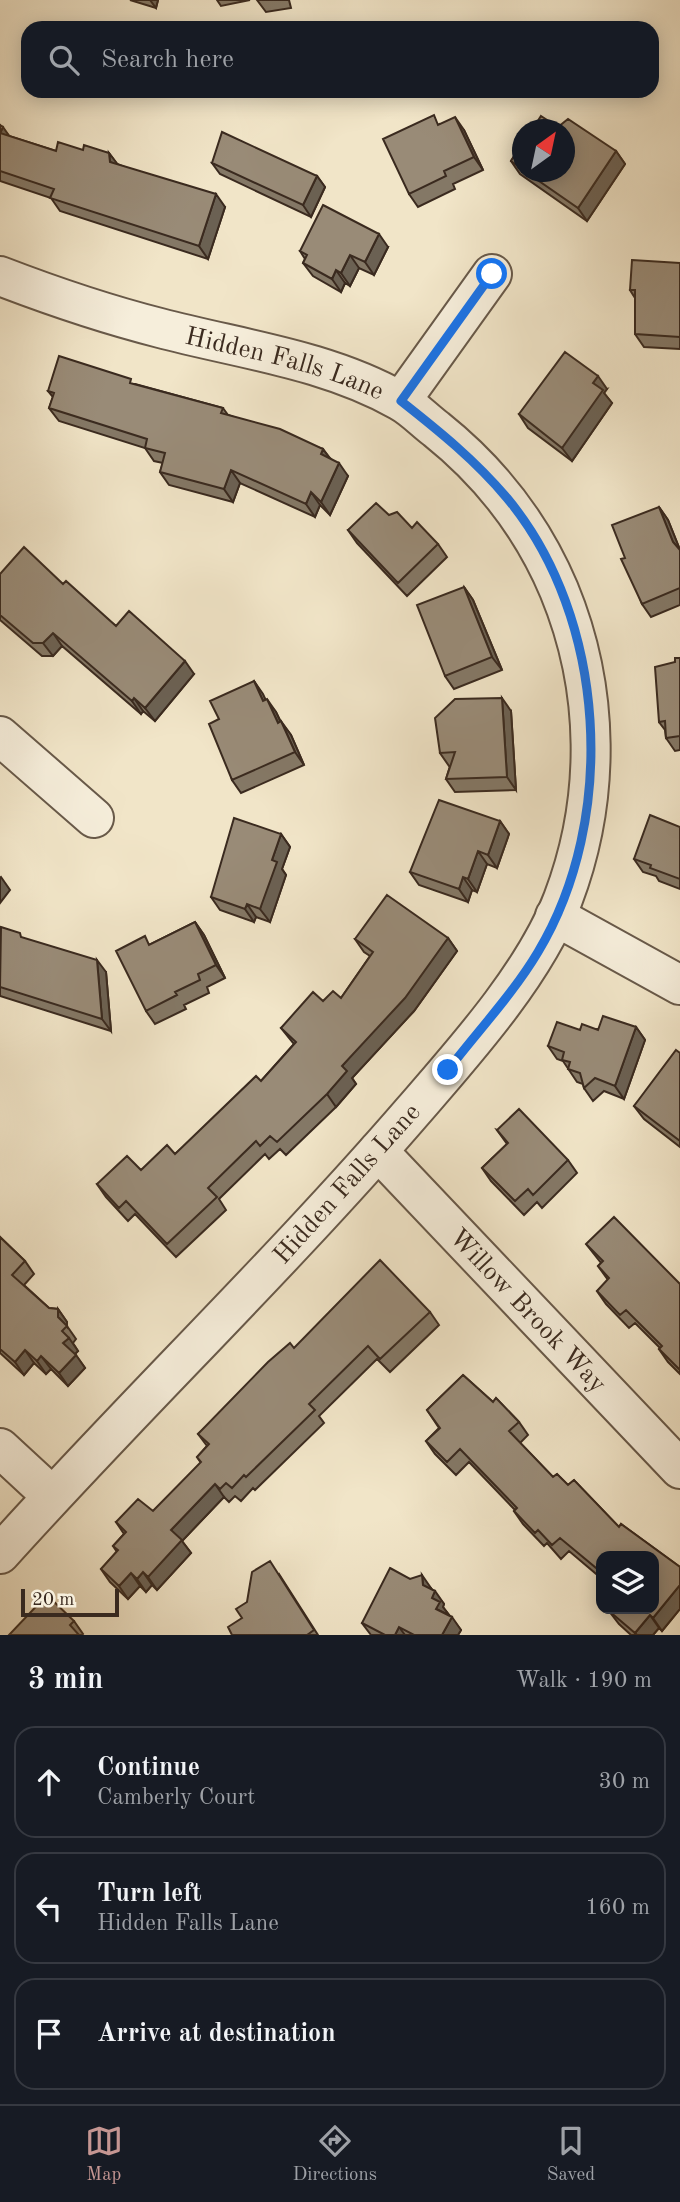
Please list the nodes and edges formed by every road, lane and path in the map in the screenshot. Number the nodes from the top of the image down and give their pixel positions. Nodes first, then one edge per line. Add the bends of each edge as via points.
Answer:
1 (492, 274) dead end
2 (0, 276) edge
3 (401, 401) junction
4 (0, 736) edge
5 (94, 818) dead end
6 (555, 916) junction
7 (680, 985) edge
8 (378, 1151) junction
9 (0, 1448) edge
10 (680, 1469) edge
11 (52, 1496) junction
12 (0, 1554) edge

1 - 3 street
2 - 3 street, Hidden Falls Lane via 164,329 297,360
3 - 6 street, Hidden Falls Lane via 463,451 508,499 544,556 570,617 592,725 590,792 576,856
4 - 5 street
6 - 7 street
6 - 8 street, Hidden Falls Lane via 538,953 448,1070
8 - 10 street, Willow Brook Way
8 - 11 street, Hidden Falls Lane
9 - 11 street
11 - 12 street, Hidden Falls Lane

